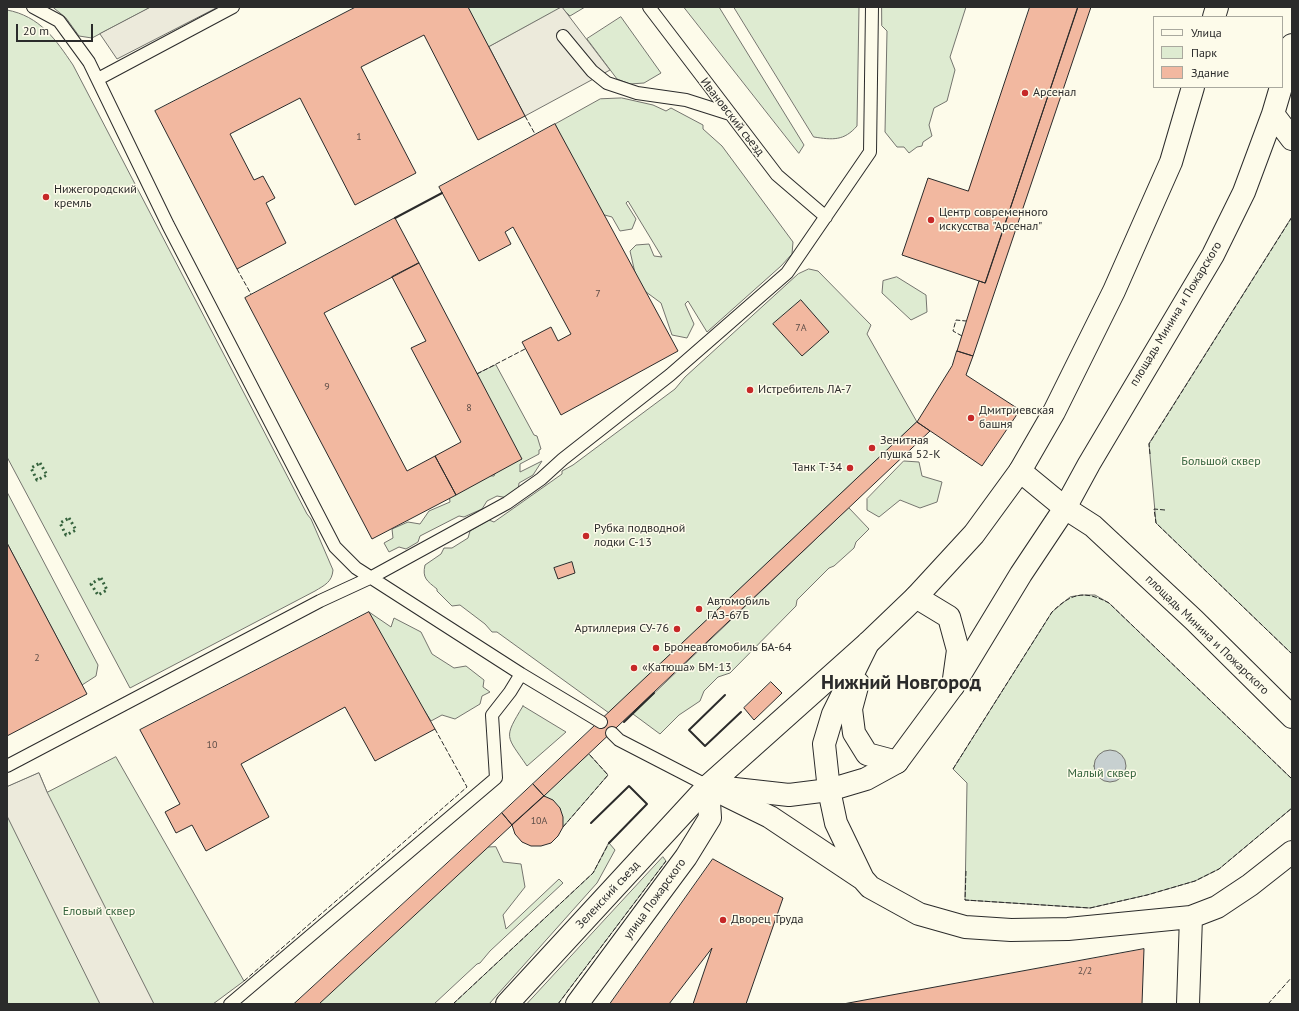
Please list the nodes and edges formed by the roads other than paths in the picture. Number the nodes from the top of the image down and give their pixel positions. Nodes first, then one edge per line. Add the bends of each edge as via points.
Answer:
1 (33, 7) edge
2 (233, 7) edge
3 (649, 7) edge
4 (872, 7) edge
5 (563, 36) dead end
6 (1292, 46) edge
7 (98, 79) junction
8 (1283, 79) edge
9 (1194, 88) edge
10 (1281, 88) edge
11 (730, 114) junction
12 (1274, 114) junction
13 (1292, 139) edge
14 (826, 216) junction
15 (1020, 471) junction
16 (1065, 508) junction
17 (372, 577) junction
18 (916, 597) junction
19 (868, 643) junction
20 (521, 674) junction
21 (953, 686) junction
22 (1292, 717) edge
23 (601, 722) dead end
24 (612, 733) dead end
25 (897, 762) junction
26 (7, 766) edge
27 (708, 786) junction
28 (829, 790) junction
29 (1292, 852) edge
30 (863, 879) junction
31 (1191, 917) junction
32 (230, 1004) edge
33 (507, 1004) edge
34 (577, 1004) edge
35 (1188, 1004) edge

1 - 7 lane via 59,21 89,62
2 - 7 lane
3 - 11 lane, Ивановский съезд
4 - 14 lane via 870,152
5 - 11 lane via 592,71 607,83 637,93 686,100
6 - 8 street
7 - 17 lane via 168,225 335,547 356,568
9 - 15 street via 1171,162 1114,291 1054,412
10 - 12 street, площадь Минина и Пожарского
11 - 14 lane, Ивановский съезд via 777,175
12 - 13 street
12 - 16 street, площадь Минина и Пожарского via 1244,192 1213,254
14 - 17 lane via 787,273 670,375 541,479 507,503
15 - 16 street, площадь Минина и Пожарского
15 - 18 street via 974,534
16 - 21 street, площадь Минина и Пожарского via 1021,574
16 - 22 street, площадь Минина и Пожарского via 1093,526 1194,620
17 - 20 lane
17 - 26 lane via 320,601
18 - 19 street
18 - 21 street, площадь Минина и Пожарского via 949,616 958,650
19 - 25 street via 851,709 854,733 867,754
19 - 27 street
19 - 28 street via 832,714 824,744
20 - 23 lane
20 - 32 lane via 492,715 496,778
21 - 25 street, площадь Минина и Пожарского
24 - 27 lane via 619,740
25 - 28 street, площадь Минина и Пожарского via 866,779
27 - 28 street, площадь Минина и Пожарского via 789,795
27 - 30 street via 770,817
27 - 33 street, Зеленский съезд
27 - 34 street, улица Пожарского via 710,818 686,857
28 - 30 street via 836,823
29 - 31 street via 1217,907
30 - 31 street via 870,887 919,914 965,927 1011,930 1068,929
31 - 35 street

